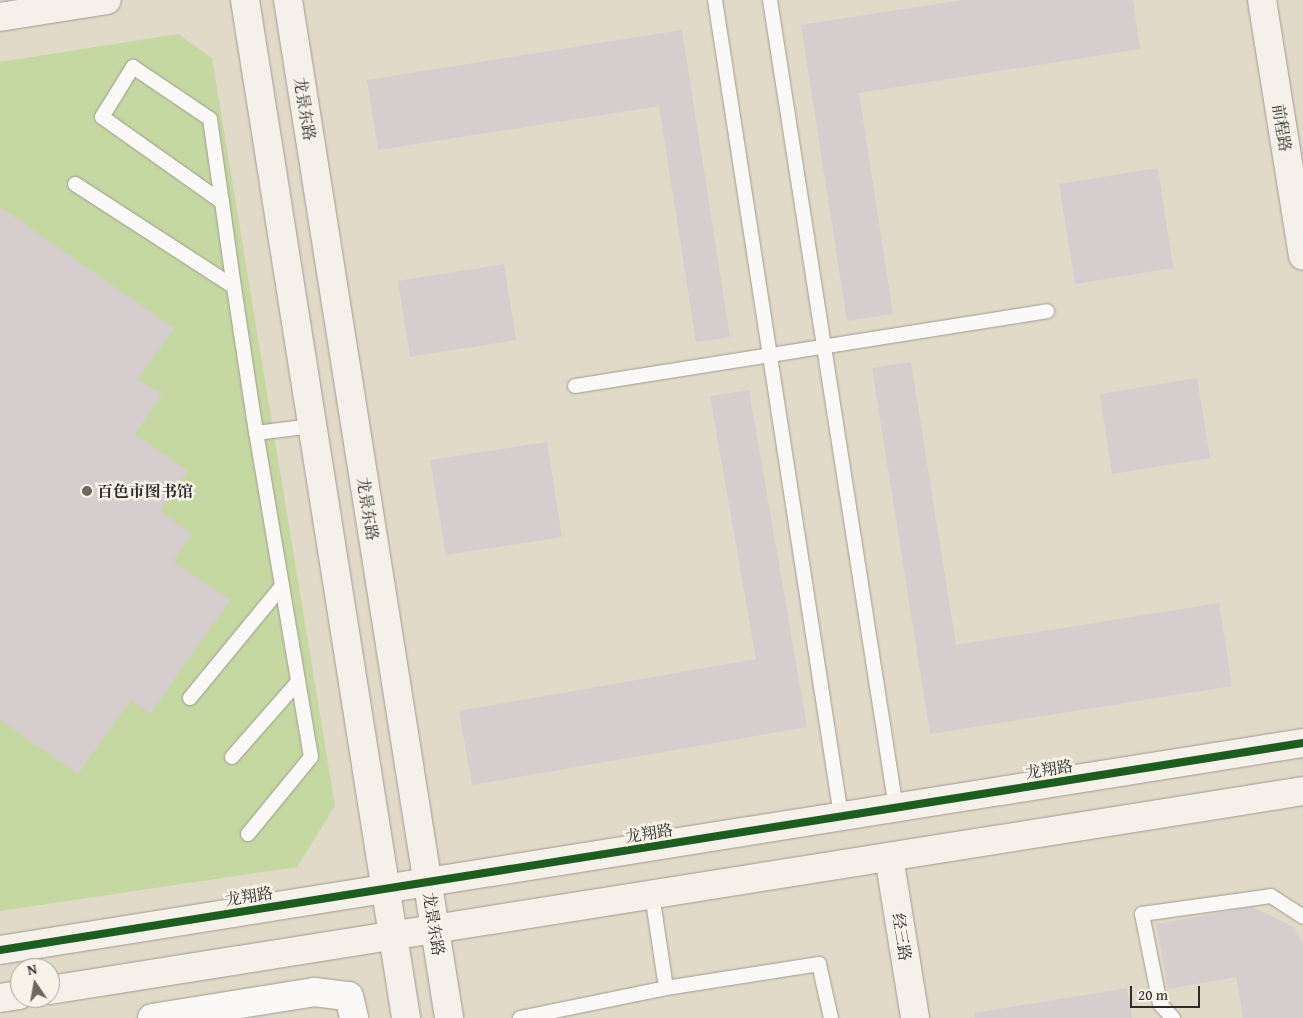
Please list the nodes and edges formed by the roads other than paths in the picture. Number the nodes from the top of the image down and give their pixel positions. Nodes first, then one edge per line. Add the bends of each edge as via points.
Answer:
1 (107, 0) edge
2 (245, 0) edge
3 (288, 0) edge
4 (715, 0) edge
5 (770, 0) edge
6 (1262, 0) edge
7 (0, 17) edge
8 (75, 184) dead end
9 (222, 202) junction
10 (1303, 256) edge
11 (234, 286) junction
12 (1047, 311) dead end
13 (824, 346) junction
14 (770, 355) junction
15 (575, 386) dead end
16 (313, 426) junction
17 (256, 433) junction
18 (282, 586) junction
19 (298, 682) junction
20 (190, 698) dead end
21 (1303, 743) edge
22 (232, 757) dead end
23 (1303, 791) edge
24 (896, 808) junction
25 (841, 816) junction
26 (248, 834) dead end
27 (889, 857) junction
28 (427, 882) junction
29 (386, 888) junction
30 (652, 894) junction
31 (1303, 917) edge
32 (434, 929) junction
33 (393, 935) junction
34 (0, 950) edge
35 (60, 988) edge
36 (666, 988) junction
37 (152, 1018) edge
38 (354, 1018) edge
39 (406, 1018) edge
40 (448, 1018) edge
41 (520, 1018) edge
42 (831, 1018) edge
43 (915, 1018) edge
44 (1173, 1018) edge

1 - 7 street
2 - 16 street
3 - 28 street, 龙景东路
4 - 14 lane
5 - 13 lane
6 - 10 street, 前程路
8 - 11 lane
9 - 9 lane via 210,119 133,67 102,117
9 - 11 lane
11 - 17 lane
12 - 13 lane
13 - 14 lane
13 - 24 lane
14 - 15 lane
14 - 25 lane
16 - 17 lane
16 - 29 street
17 - 18 lane
18 - 19 lane
18 - 20 lane
19 - 22 lane
19 - 26 lane via 310,757
21 - 24 street, 龙翔路
23 - 27 street
24 - 25 street, 龙翔路
25 - 28 street, 龙翔路
27 - 30 street
27 - 43 street, 经三路
28 - 29 street, 龙翔路
28 - 32 street, 龙景东路
29 - 33 street
29 - 34 street, 龙翔路
30 - 32 street
30 - 36 lane
31 - 44 lane via 1271,896 1142,914 1160,1004
32 - 33 street
32 - 40 street, 龙景东路
33 - 35 street
33 - 39 street
36 - 41 lane
36 - 42 lane via 819,964
37 - 38 street via 314,992 349,996

